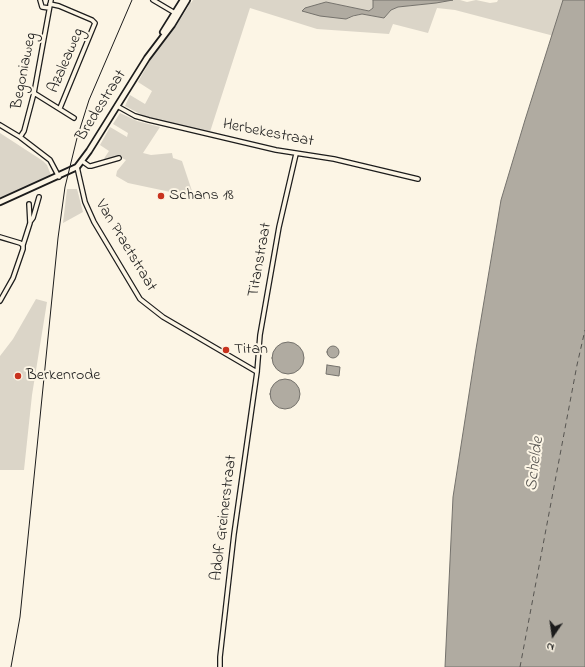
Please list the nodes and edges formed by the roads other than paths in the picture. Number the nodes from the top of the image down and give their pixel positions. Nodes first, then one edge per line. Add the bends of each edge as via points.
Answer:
1 (40, 0) edge
2 (153, 0) edge
3 (183, 0) edge
4 (187, 0) edge
5 (50, 4) edge
6 (175, 13) junction
7 (148, 58) junction
8 (34, 93) junction
9 (117, 106) junction
10 (60, 108) junction
11 (74, 118) dead end
12 (0, 125) edge
13 (20, 137) junction
14 (296, 154) junction
15 (119, 158) dead end
16 (82, 161) junction
17 (77, 168) junction
18 (59, 177) junction
19 (418, 178) dead end
20 (38, 197) dead end
21 (0, 202) edge
22 (29, 204) dead end
23 (30, 223) junction
24 (0, 237) edge
25 (23, 245) junction
26 (0, 301) edge
27 (257, 372) junction
28 (220, 667) edge

1 - 5 street via 42,7
2 - 6 street
3 - 6 main road, Bredestraat
4 - 7 main road, Bredestraat
5 - 8 street, Begoniaweg
5 - 10 street, Azaleaweg via 92,20 95,25
6 - 7 main road, Bredestraat
7 - 9 main road, Bredestraat
8 - 10 street, Azaleaweg
8 - 13 street, Begoniaweg
9 - 14 street, Herbekestraat via 141,118
9 - 16 main road, Bredestraat
10 - 11 street, Azaleaweg
12 - 13 street
13 - 18 street via 50,160
14 - 19 street, Herbekestraat via 334,158
14 - 27 street, Titanstraat via 270,276
15 - 16 street via 91,166
16 - 17 main road, Bredestraat
17 - 18 main road
17 - 27 street, Van Praetstraat via 85,202 94,222 140,299 163,316
18 - 21 main road
20 - 23 street
22 - 23 street
23 - 25 street
24 - 25 street
25 - 26 street via 24,250 14,276
27 - 28 street, Adolf Greinerstraat via 234,534

